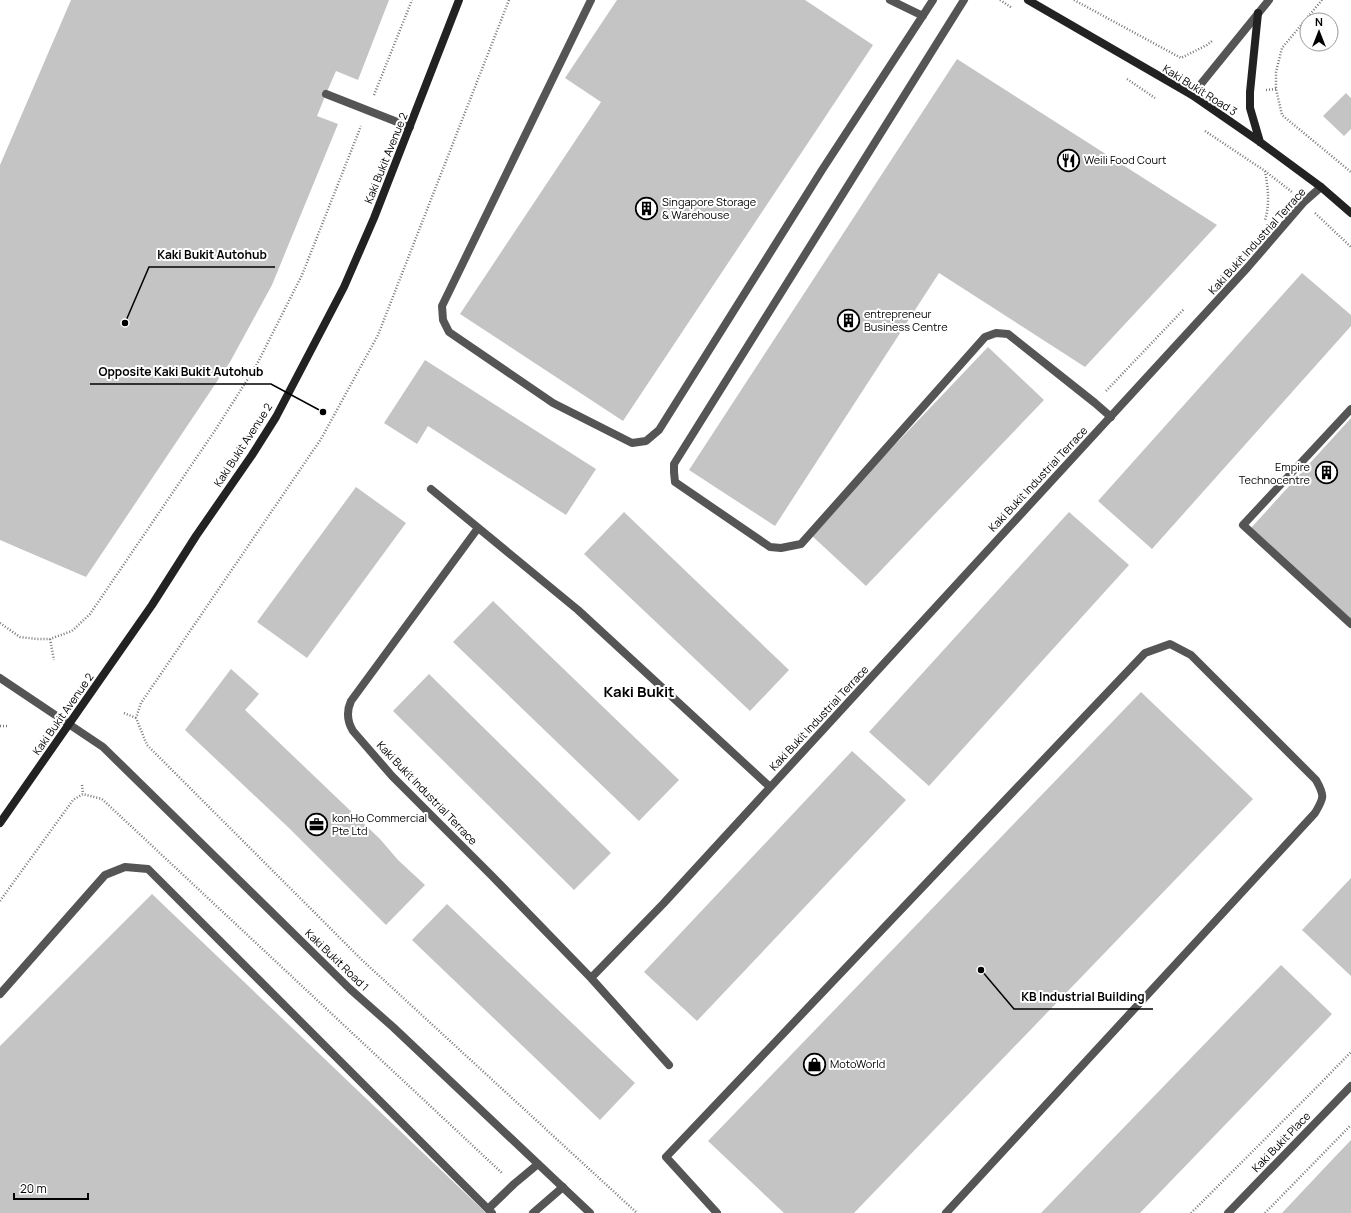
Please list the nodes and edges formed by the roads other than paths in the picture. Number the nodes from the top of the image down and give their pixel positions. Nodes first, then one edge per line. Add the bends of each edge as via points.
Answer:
1 (459, 0) edge
2 (591, 0) edge
3 (890, 0) edge
4 (933, 0) edge
5 (964, 0) edge
6 (1028, 0) edge
7 (1269, 0) edge
8 (1258, 13) junction
9 (923, 16) junction
10 (326, 94) dead end
11 (1192, 95) junction
12 (410, 127) junction
13 (1260, 142) junction
14 (1322, 187) junction
15 (1351, 213) edge
16 (1351, 409) edge
17 (1111, 417) junction
18 (431, 490) dead end
19 (478, 528) junction
20 (1351, 624) edge
21 (0, 678) edge
22 (69, 724) junction
23 (770, 787) junction
24 (0, 823) edge
25 (591, 978) junction
26 (0, 994) edge
27 (669, 1064) dead end
28 (1351, 1086) edge
29 (538, 1164) junction
30 (563, 1186) junction
31 (490, 1211) edge
32 (533, 1213) edge
33 (590, 1213) edge
34 (716, 1213) edge
35 (946, 1213) edge
36 (1228, 1213) edge

1 - 12 street, Kaki Bukit Avenue 2
2 - 9 street via 442,306 443,320 449,332 553,403 632,443 646,441 659,430 822,170
3 - 9 street
4 - 9 street
5 - 17 street via 674,464 675,482 770,547 781,548 801,544 984,337 996,333 1008,334
6 - 11 street, Kaki Bukit Road 3
7 - 8 street
8 - 11 street
8 - 13 street via 1250,108
10 - 12 street
11 - 13 street, Kaki Bukit Road 3
12 - 22 street, Kaki Bukit Avenue 2 via 344,287 276,417 152,605
13 - 14 street, Kaki Bukit Road 3
14 - 15 street, Kaki Bukit Road 3
14 - 17 street, Kaki Bukit Industrial Terrace via 1304,202
16 - 20 street via 1243,525
17 - 23 street, Kaki Bukit Industrial Terrace
18 - 19 street, Kaki Bukit Industrial Terrace
19 - 23 street, Kaki Bukit Industrial Terrace via 578,610
19 - 25 street, Kaki Bukit Industrial Terrace via 351,701 347,717 353,731 392,776
21 - 22 street, Kaki Bukit Road 1
22 - 24 street, Kaki Bukit Avenue 2
22 - 29 street, Kaki Bukit Road 1 via 103,747 350,988
23 - 25 street, Kaki Bukit Industrial Terrace
25 - 27 street, Kaki Bukit Industrial Terrace
26 - 31 street via 105,875 125,867 148,869
28 - 36 street, Kaki Bukit Place
29 - 30 street, Kaki Bukit Road 1
29 - 31 street via 514,1184
30 - 32 street
30 - 33 street, Kaki Bukit Road 1
34 - 35 street via 666,1157 1145,653 1170,644 1191,655 1316,780 1322,790 1323,800 1315,813

